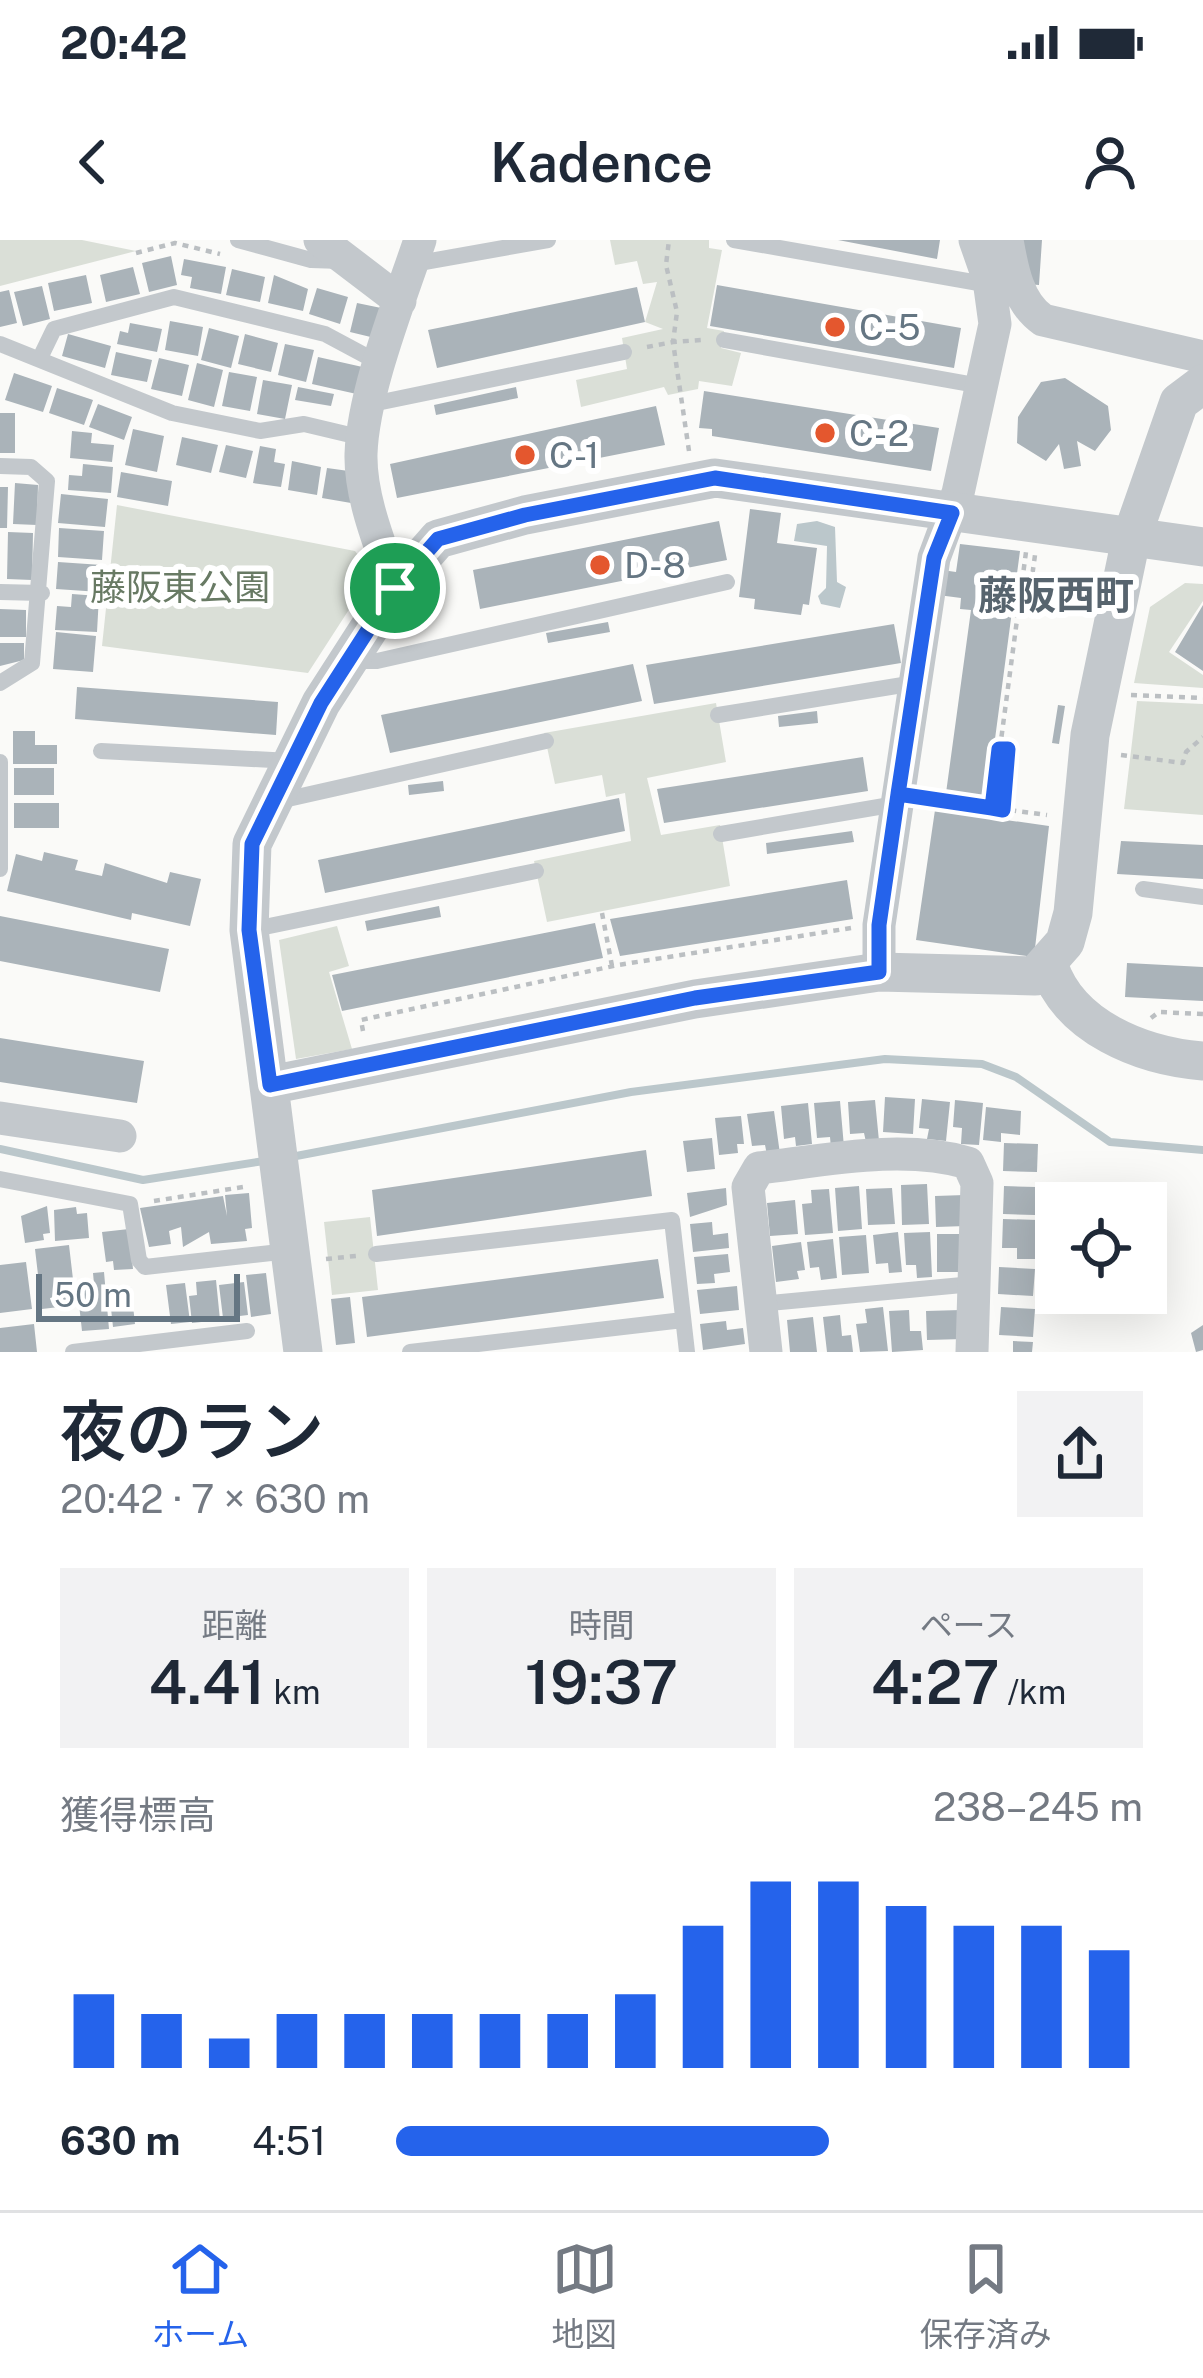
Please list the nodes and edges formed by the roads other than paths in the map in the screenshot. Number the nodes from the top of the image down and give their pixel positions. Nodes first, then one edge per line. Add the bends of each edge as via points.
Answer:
1 (238, 240) edge
2 (320, 240) edge
3 (548, 240) edge
4 (734, 240) edge
5 (975, 240) edge
6 (1007, 240) edge
7 (416, 252) edge
8 (348, 261) junction
9 (989, 285) junction
10 (400, 301) junction
11 (724, 340) road end
12 (0, 344) edge
13 (624, 352) road end
14 (1203, 357) edge
15 (40, 358) junction
16 (381, 364) junction
17 (1203, 384) edge
18 (981, 386) junction
19 (372, 404) junction
20 (364, 439) junction
21 (0, 466) edge
22 (952, 513) junction
23 (1131, 539) junction
24 (1203, 547) edge
25 (728, 582) dead end
26 (395, 588) junction
27 (0, 592) edge
28 (41, 593) junction
29 (348, 661) junction
30 (0, 682) edge
31 (915, 683) junction
32 (718, 715) dead end
33 (546, 741) dead end
34 (101, 751) dead end
35 (292, 761) junction
36 (0, 762) edge
37 (897, 799) junction
38 (272, 802) junction
39 (721, 834) dead end
40 (0, 869) edge
41 (536, 871) dead end
42 (1144, 889) dead end
43 (1203, 897) edge
44 (249, 930) junction
45 (1049, 966) junction
46 (879, 972) junction
47 (1203, 1061) edge
48 (270, 1085) junction
49 (0, 1118) edge
50 (120, 1136) dead end
51 (6, 1180) edge
52 (15, 1201) dead end
53 (376, 1254) road end
54 (302, 1256) junction
55 (974, 1285) junction
56 (757, 1304) junction
57 (683, 1320) junction
58 (247, 1331) dead end
59 (73, 1352) edge
60 (303, 1352) edge
61 (410, 1352) edge
62 (687, 1352) edge
63 (766, 1352) edge
64 (972, 1352) edge

1 - 8 lane
2 - 8 street
3 - 7 lane
4 - 9 lane
5 - 9 street
6 - 14 street via 1021,295 1042,320
7 - 10 street
8 - 10 street
9 - 18 street via 995,324
10 - 16 street
11 - 18 lane
12 - 15 lane
13 - 19 lane
15 - 16 lane via 54,329 174,297 325,334
15 - 20 lane via 172,412 260,431 304,424
16 - 19 street
17 - 23 street via 1179,402
18 - 22 street
19 - 20 street
20 - 26 street via 366,484
21 - 28 lane via 31,467 47,481
22 - 23 street
22 - 26 street via 715,478 438,539
22 - 31 street via 934,558
23 - 24 street
23 - 45 street via 1090,735 1072,913
25 - 29 lane
26 - 29 street
27 - 28 lane
28 - 30 lane via 32,663
29 - 35 street
31 - 32 lane
31 - 37 street
33 - 38 lane
34 - 35 lane
35 - 38 street
36 - 40 lane
37 - 39 lane
37 - 46 street
38 - 44 street via 252,844
41 - 44 lane
42 - 43 lane
44 - 48 street
45 - 46 street via 1004,979
45 - 47 street via 1059,998 1085,1018 1145,1052
46 - 48 street via 695,998
48 - 54 street
49 - 50 street
51 - 52 lane
51 - 54 lane via 130,1204 145,1267
53 - 57 lane via 671,1220
54 - 60 street
55 - 56 lane
55 - 56 street via 977,1183 968,1163 855,1156 759,1168 748,1186
55 - 64 street
56 - 63 street
57 - 61 lane
57 - 62 lane
58 - 59 lane

